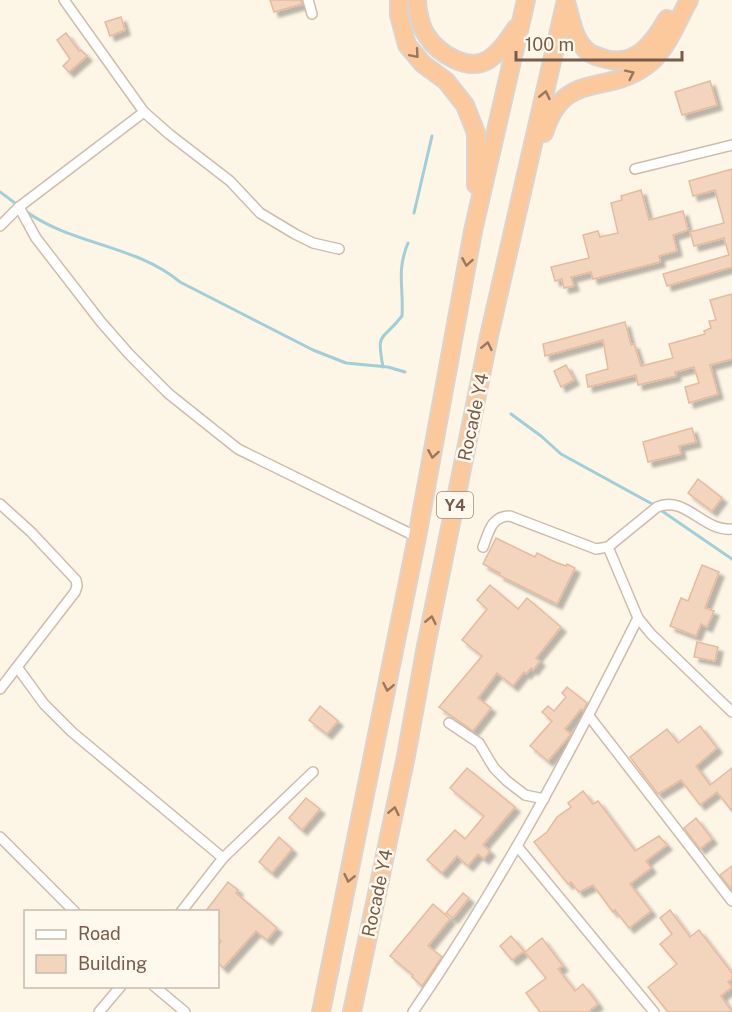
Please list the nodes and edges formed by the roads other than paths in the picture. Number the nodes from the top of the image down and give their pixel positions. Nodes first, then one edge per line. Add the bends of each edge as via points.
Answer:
1 (64, 0) edge
2 (308, 0) edge
3 (399, 0) edge
4 (417, 0) edge
5 (526, 0) edge
6 (677, 0) edge
7 (689, 0) edge
8 (566, 1) edge
9 (312, 14) dead end
10 (521, 20) junction
11 (144, 112) junction
12 (732, 145) edge
13 (635, 169) dead end
14 (19, 207) junction
15 (516, 222) junction
16 (0, 226) edge
17 (473, 231) junction
18 (339, 249) dead end
19 (0, 504) edge
20 (732, 529) edge
21 (417, 537) junction
22 (483, 547) dead end
23 (608, 547) junction
24 (638, 618) junction
25 (17, 668) junction
26 (0, 689) edge
27 (732, 712) edge
28 (589, 716) junction
29 (449, 723) dead end
30 (313, 772) dead end
31 (544, 800) junction
32 (0, 837) edge
33 (517, 846) junction
34 (223, 858) junction
35 (732, 901) edge
36 (73, 910) edge
37 (183, 910) edge
38 (119, 988) edge
39 (155, 988) edge
40 (99, 1012) edge
41 (185, 1012) edge
42 (321, 1012) edge
43 (352, 1012) edge
44 (413, 1012) edge
45 (654, 1012) edge

1 - 11 street
2 - 9 street
3 -> 17 highway via 407,45 423,64 446,81 465,105 476,133
4 - 10 highway via 426,36 446,56 466,63 486,61 503,47
5 - 10 highway, Rocade Y4 / Y4
6 - 8 highway via 651,44 637,56 623,60 609,60 586,50 575,34
15 -> 7 highway via 548,121 560,100 577,89 625,78 648,65 662,50
15 -> 8 highway, Rocade Y4 / Y4
10 - 17 highway, Rocade Y4 / Y4
11 - 14 street
11 - 18 street via 230,181 260,213 313,243
12 - 13 street
14 - 16 street
14 - 21 street via 36,238 101,322 169,394 238,449
43 -> 15 highway, Rocade Y4 / Y4 via 489,336
17 -> 21 highway, Rocade Y4 / Y4
19 - 25 street via 32,532 76,580 77,586
20 - 23 street via 722,530 676,504 665,504
21 -> 42 highway, Rocade Y4 / Y4
22 - 23 street via 492,523 501,516 510,516 596,549
23 - 24 street
24 - 27 street
24 - 28 street
25 - 26 street
25 - 34 street via 72,732
28 - 31 street
28 - 35 street
29 - 31 street via 479,743 507,781 525,795
30 - 34 street
31 - 33 street
32 - 36 street
33 - 44 street
33 - 45 street
34 - 37 street
38 - 40 street
39 - 41 street

